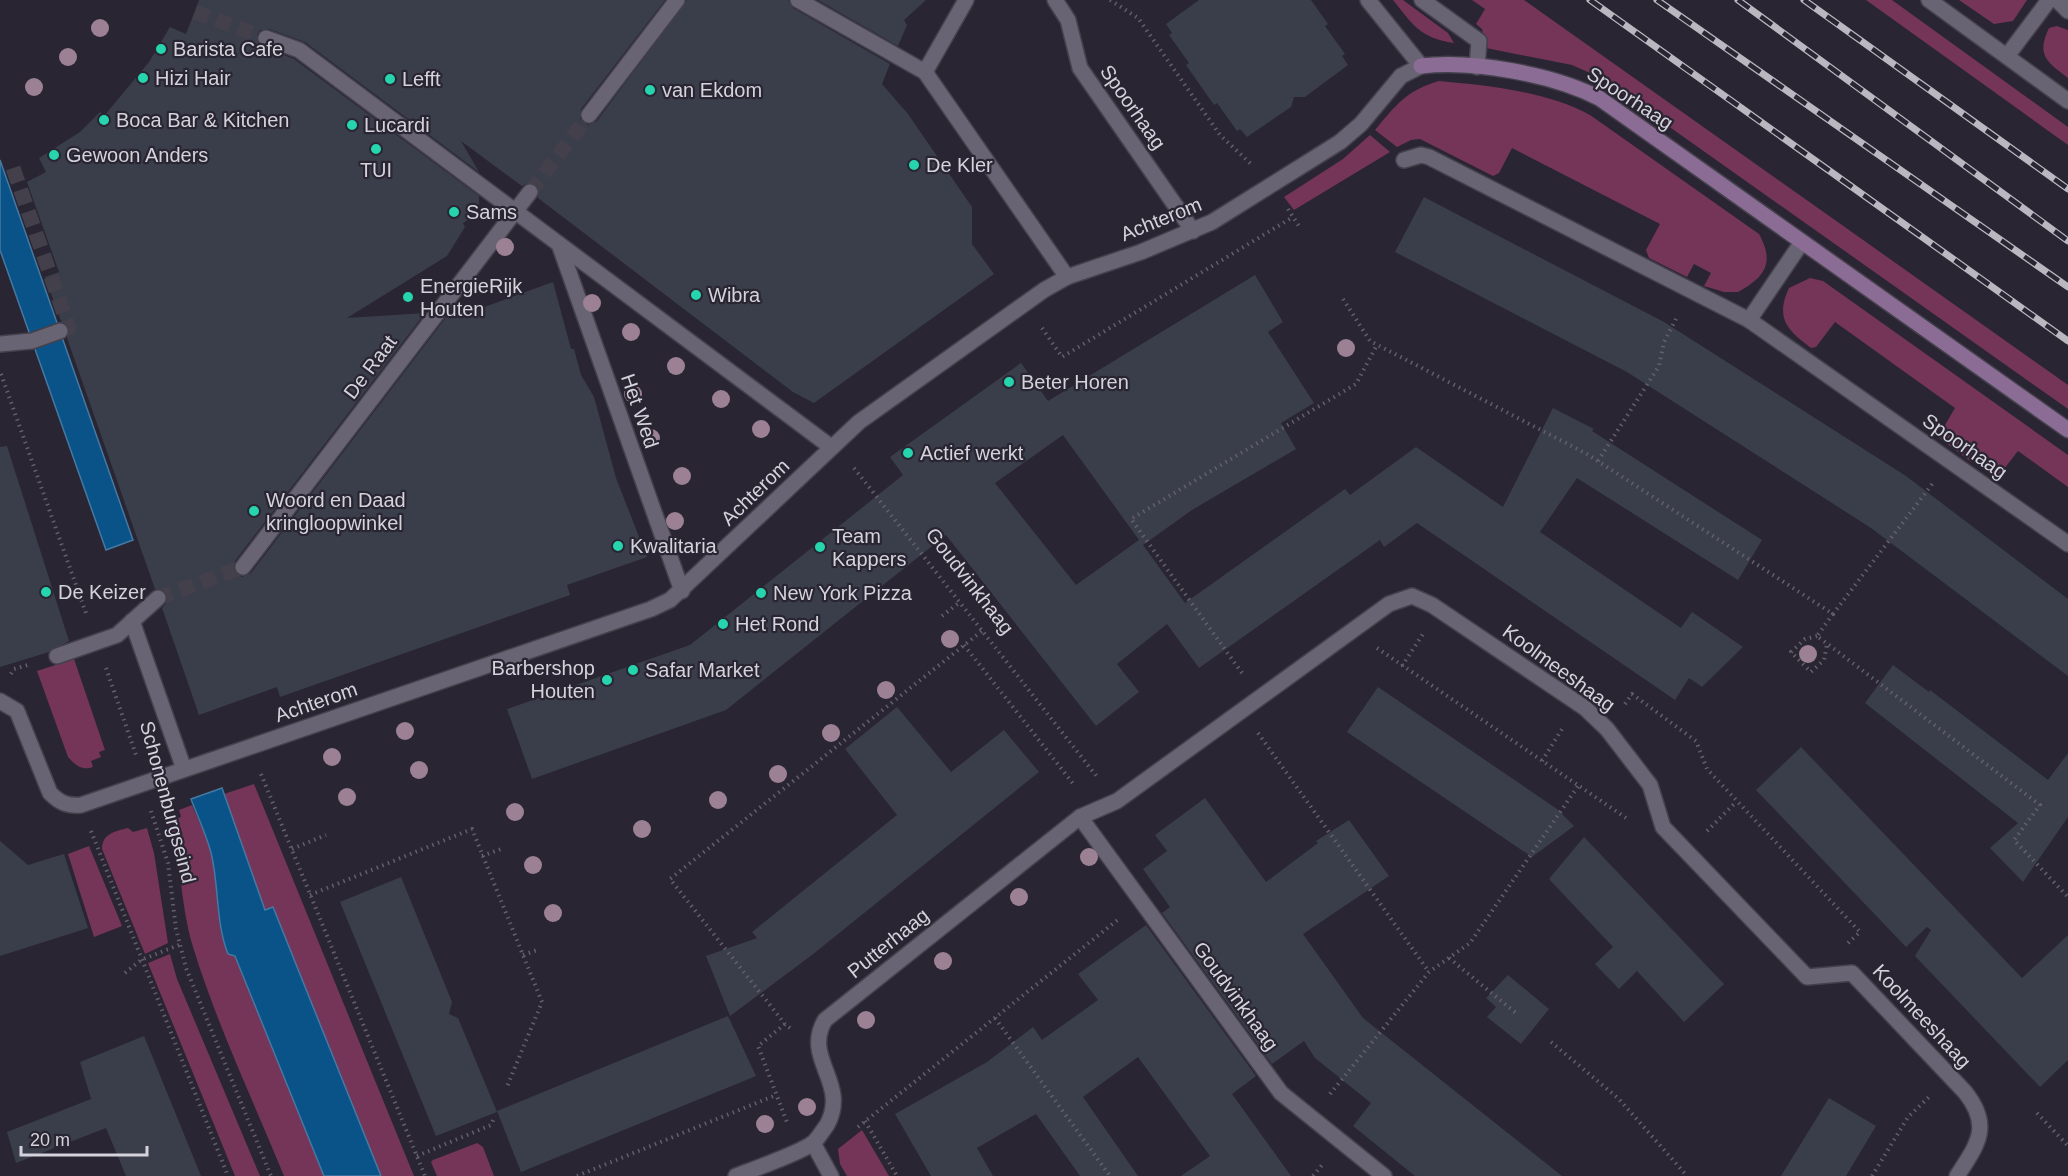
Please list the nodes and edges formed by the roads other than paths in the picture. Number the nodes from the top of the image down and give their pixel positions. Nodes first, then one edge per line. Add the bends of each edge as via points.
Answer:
1 (677, 0) edge
2 (798, 0) edge
3 (966, 0) edge
4 (1055, 0) edge
5 (1368, 0) edge
6 (1422, 0) edge
7 (1929, 0) edge
8 (2049, 0) edge
9 (2057, 0) edge
10 (2068, 12) edge
11 (266, 38) tunnel mouth
12 (2007, 56) junction
13 (1421, 66) junction
14 (1477, 67) junction
15 (925, 72) junction
16 (2068, 100) edge
17 (589, 115) tunnel mouth
18 (1404, 160) dead end
19 (530, 192) tunnel mouth
20 (515, 211) junction
21 (1193, 231) junction
22 (1802, 242) junction
23 (559, 244) junction
24 (1067, 277) junction
25 (1749, 320) junction
26 (60, 332) dead end
27 (0, 344) edge
28 (2068, 430) edge
29 (831, 447) junction
30 (2068, 544) edge
31 (243, 567) tunnel mouth
32 (682, 591) junction
33 (158, 598) tunnel mouth
34 (132, 621) junction
35 (57, 656) road end
36 (0, 700) edge
37 (184, 769) junction
38 (1117, 801) joint
39 (1080, 817) junction
40 (813, 1143) junction
41 (736, 1176) edge
42 (831, 1176) edge
43 (1384, 1176) edge
44 (1957, 1176) edge

1 - 17 street
2 - 15 street
3 - 15 street
4 - 21 street, Spoorhaag via 1068,20 1080,68
5 - 13 street
6 - 14 street via 1479,41
7 - 12 street
8 - 12 street
9 - 10 street
11 - 20 street via 299,50
12 - 16 street
13 - 14 street, Spoorhaag
13 - 21 street, Achterom via 1401,76 1351,133 1273,185
14 - 22 street, Spoorhaag via 1560,81 1599,98
15 - 24 street
18 - 25 street, Spoorhaag via 1429,157
19 - 20 street, De Raat
20 - 23 street
20 - 31 street, De Raat
21 - 24 street, Achterom
22 - 25 street
22 - 28 street, Spoorhaag
23 - 29 street
23 - 32 street, Het Wed
24 - 29 street, Achterom via 859,422
25 - 30 street, Spoorhaag
26 - 27 street via 33,341
29 - 32 street, Achterom
32 - 37 street, Achterom via 651,609
33 - 34 street
34 - 35 street via 117,635
34 - 37 street, Schonenburgseind
36 - 37 street, Achterom via 17,711 50,793 58,802 81,805
38 - 39 street, Putterhaag
38 - 44 street, Koolmeeshaag via 1352,630 1401,598 1412,596 1439,609 1578,704 1607,729 1650,785 1664,827 1807,976 1852,973 1951,1077 1976,1106 1981,1121 1979,1138
39 - 40 street, Putterhaag via 825,1020 817,1043 835,1098 832,1115
39 - 43 street, Goudvinkhaag via 1281,1093
40 - 41 street
40 - 42 street

